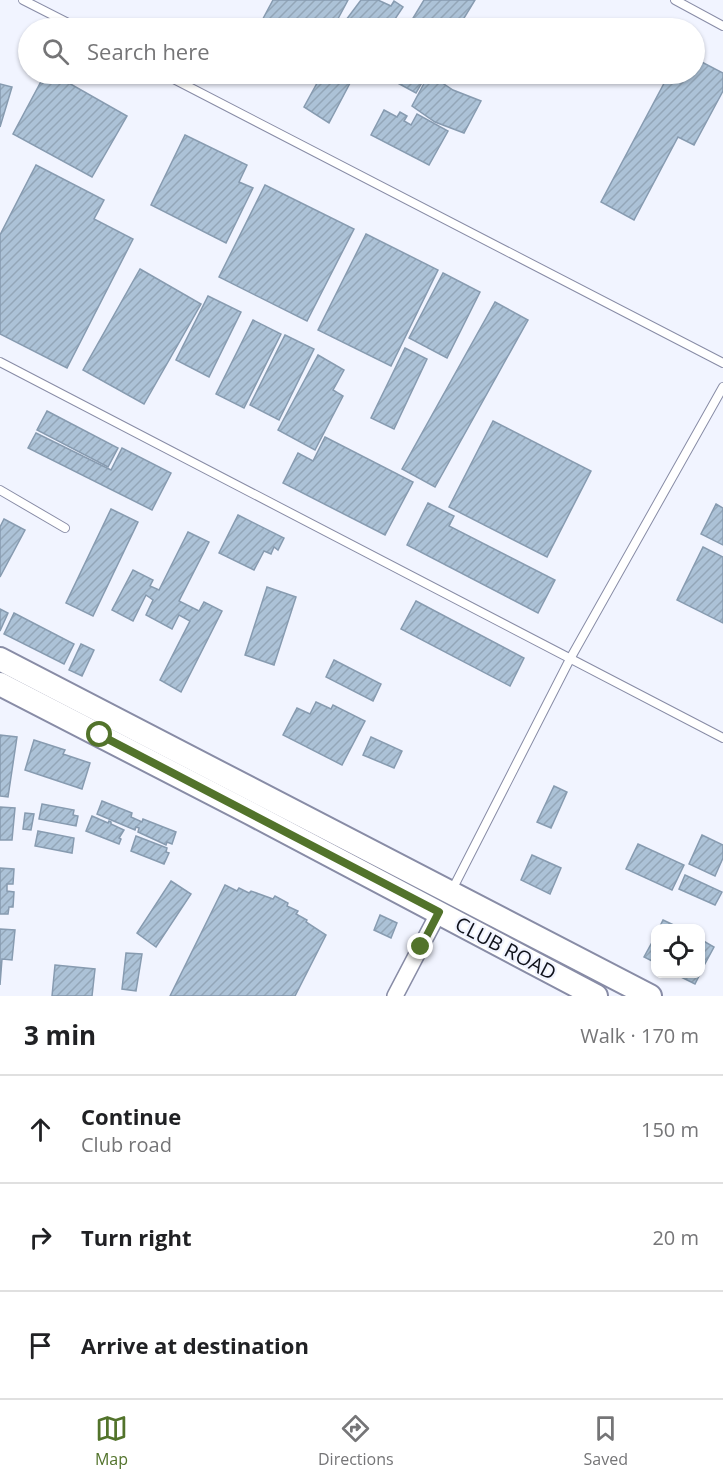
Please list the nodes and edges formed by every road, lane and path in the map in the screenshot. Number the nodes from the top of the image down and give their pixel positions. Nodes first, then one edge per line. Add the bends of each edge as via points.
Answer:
1 (23, 0) edge
2 (675, 0) edge
3 (58, 18) edge
4 (723, 26) edge
5 (183, 84) edge
6 (0, 362) edge
7 (723, 363) edge
8 (723, 387) edge
9 (0, 490) edge
10 (65, 528) dead end
11 (0, 659) edge
12 (570, 659) junction
13 (0, 684) edge
14 (723, 738) edge
15 (427, 880) junction
16 (451, 892) junction
17 (416, 900) junction
18 (439, 912) junction
19 (395, 996) edge
20 (596, 996) edge
21 (650, 996) edge

1 - 3 lane
2 - 4 lane
5 - 7 lane
6 - 12 lane
8 - 12 lane
9 - 10 lane
11 - 15 main road
12 - 14 lane
12 - 16 lane
13 - 17 main road, CLUB ROAD
15 - 16 main road
15 - 17 main road
16 - 21 main road
17 - 18 main road, CLUB ROAD
18 - 19 street
18 - 20 main road, CLUB ROAD

